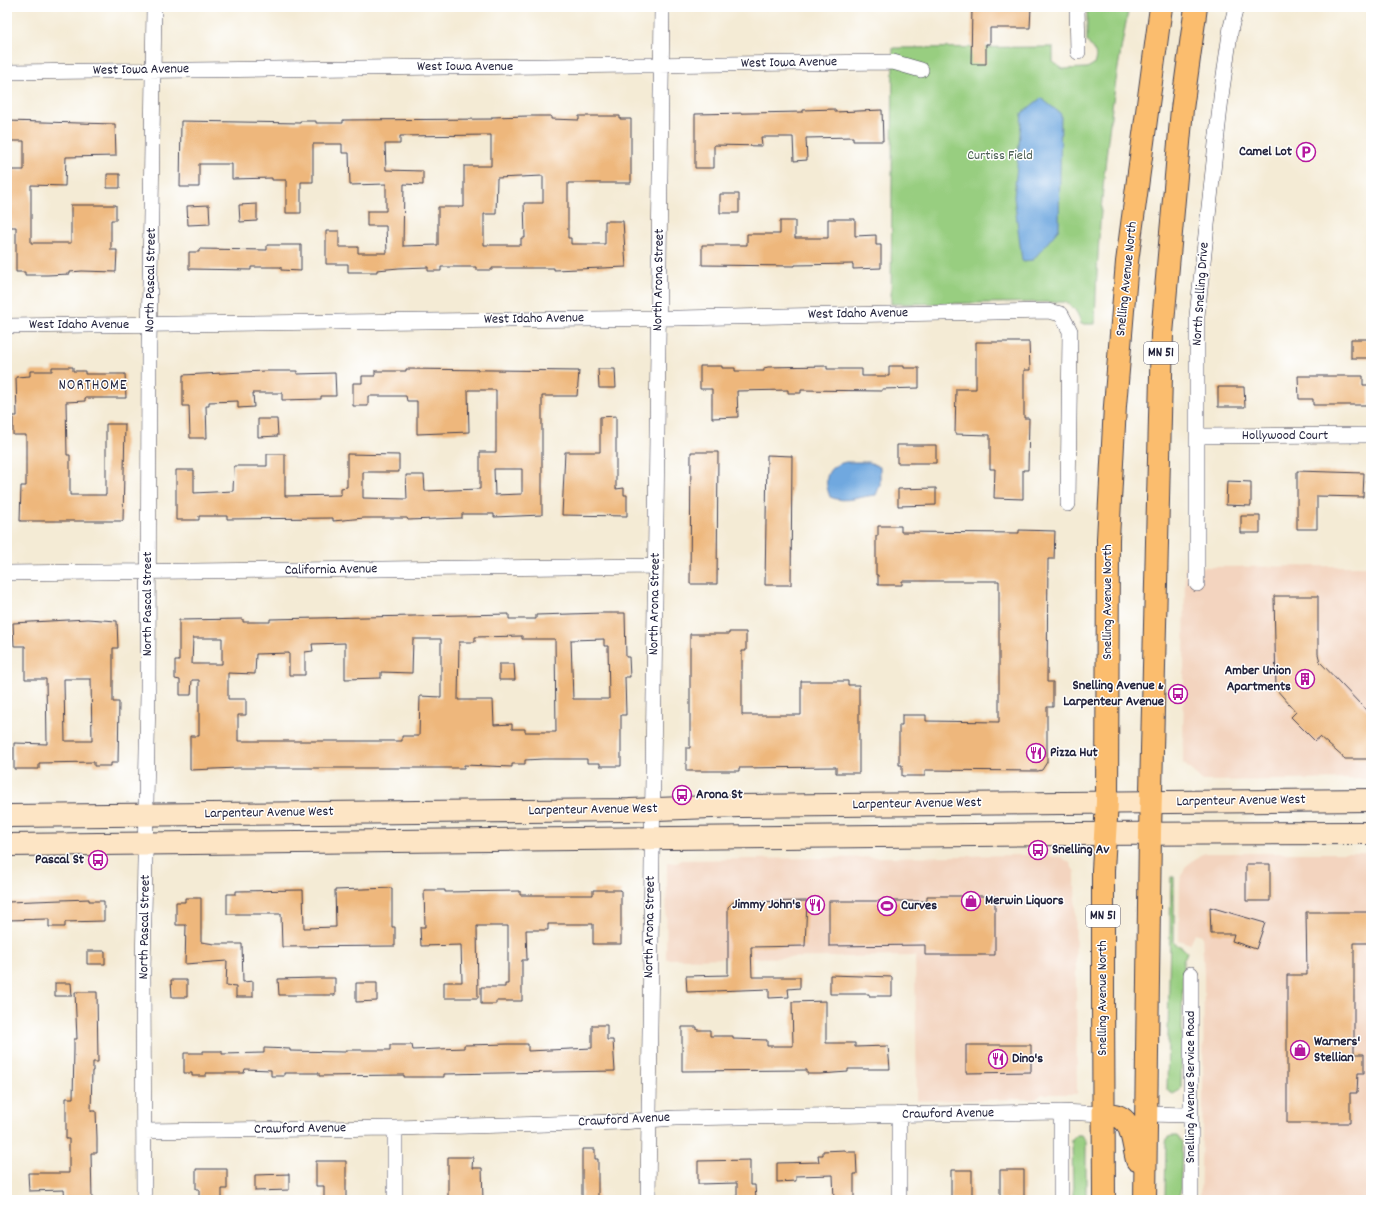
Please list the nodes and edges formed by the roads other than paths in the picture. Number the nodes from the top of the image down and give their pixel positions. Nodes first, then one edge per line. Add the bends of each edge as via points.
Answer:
1 (154, 7) edge
2 (662, 7) edge
3 (1077, 7) edge
4 (1161, 7) edge
5 (1196, 7) edge
6 (1236, 7) edge
7 (1078, 52) dead end
8 (662, 64) junction
9 (921, 70) dead end
10 (154, 71) junction
11 (7, 72) edge
12 (659, 318) junction
13 (150, 324) junction
14 (7, 326) edge
15 (1198, 436) junction
16 (1371, 436) edge
17 (1068, 504) dead end
18 (656, 566) junction
19 (148, 572) junction
20 (7, 573) edge
21 (1197, 584) dead end
22 (1371, 800) edge
23 (1107, 802) junction
24 (1152, 802) junction
25 (652, 810) junction
26 (146, 815) junction
27 (7, 816) edge
28 (1371, 833) edge
29 (1105, 834) junction
30 (1150, 834) junction
31 (652, 839) junction
32 (146, 843) junction
33 (7, 845) edge
34 (1191, 974) dead end
35 (1061, 1112) junction
36 (899, 1114) junction
37 (1104, 1114) junction
38 (1146, 1114) junction
39 (1191, 1115) junction
40 (647, 1120) junction
41 (395, 1128) junction
42 (144, 1131) junction
43 (1145, 1192) edge
44 (144, 1200) edge
45 (395, 1200) edge
46 (648, 1200) edge
47 (899, 1200) edge
48 (1061, 1200) edge
49 (1104, 1200) edge
50 (1192, 1200) edge

1 - 10 street, North Pascal Street
2 - 8 street, North Arona Street
3 - 7 street
4 - 23 main road, Snelling Avenue North / MN 51 via 1127,262 1115,406 1108,539
5 - 24 main road, MN 51 via 1182,109 1162,334
6 - 15 street, North Snelling Drive via 1222,89 1199,285
8 - 9 street, West Iowa Avenue via 893,62
8 - 10 street, West Iowa Avenue
8 - 12 street, North Arona Street
10 - 11 street, West Iowa Avenue
10 - 13 street, North Pascal Street
12 - 13 street, West Idaho Avenue
12 - 17 street, West Idaho Avenue via 1048,311 1062,314 1070,331
12 - 18 street, North Arona Street
13 - 14 street, West Idaho Avenue
13 - 19 street, North Pascal Street
15 - 16 street, Hollywood Court
15 - 21 street, North Snelling Drive
18 - 19 street, California Avenue
18 - 25 street, North Arona Street
19 - 20 street, California Avenue
19 - 26 street, North Pascal Street
22 - 24 main road, Larpenteur Avenue West
23 - 24 main road, Larpenteur Avenue West
23 - 25 main road, Larpenteur Avenue West via 739,806
23 - 29 main road, Snelling Avenue North / MN 51
24 - 30 main road, MN 51
25 - 26 main road, Larpenteur Avenue West
25 - 31 street, North Arona Street
26 - 27 main road, Larpenteur Avenue West
26 - 32 street, North Pascal Street
28 - 30 main road, Larpenteur Avenue West
29 - 30 main road, Larpenteur Avenue West
29 - 31 main road, Larpenteur Avenue West
29 - 37 main road, Snelling Avenue North / MN 51
30 - 38 main road, MN 51
31 - 32 main road, Larpenteur Avenue West
31 - 40 street, North Arona Street
32 - 33 main road, Larpenteur Avenue West
32 - 42 street, North Pascal Street via 143,973
34 - 39 street, Snelling Avenue Service Road
35 - 36 street, Crawford Avenue
35 - 37 street, Crawford Avenue
35 - 48 street
36 - 40 street, Crawford Avenue
36 - 47 street
37 - 43 main road via 1122,1117 1127,1123
37 - 49 main road, Snelling Avenue North / MN 51
38 - 39 street
38 - 43 main road, MN 51
39 - 50 street, Snelling Avenue Service Road
40 - 41 street, Crawford Avenue
40 - 46 street, North Arona Street
41 - 42 street, Crawford Avenue
41 - 45 street
42 - 44 street, North Pascal Street

